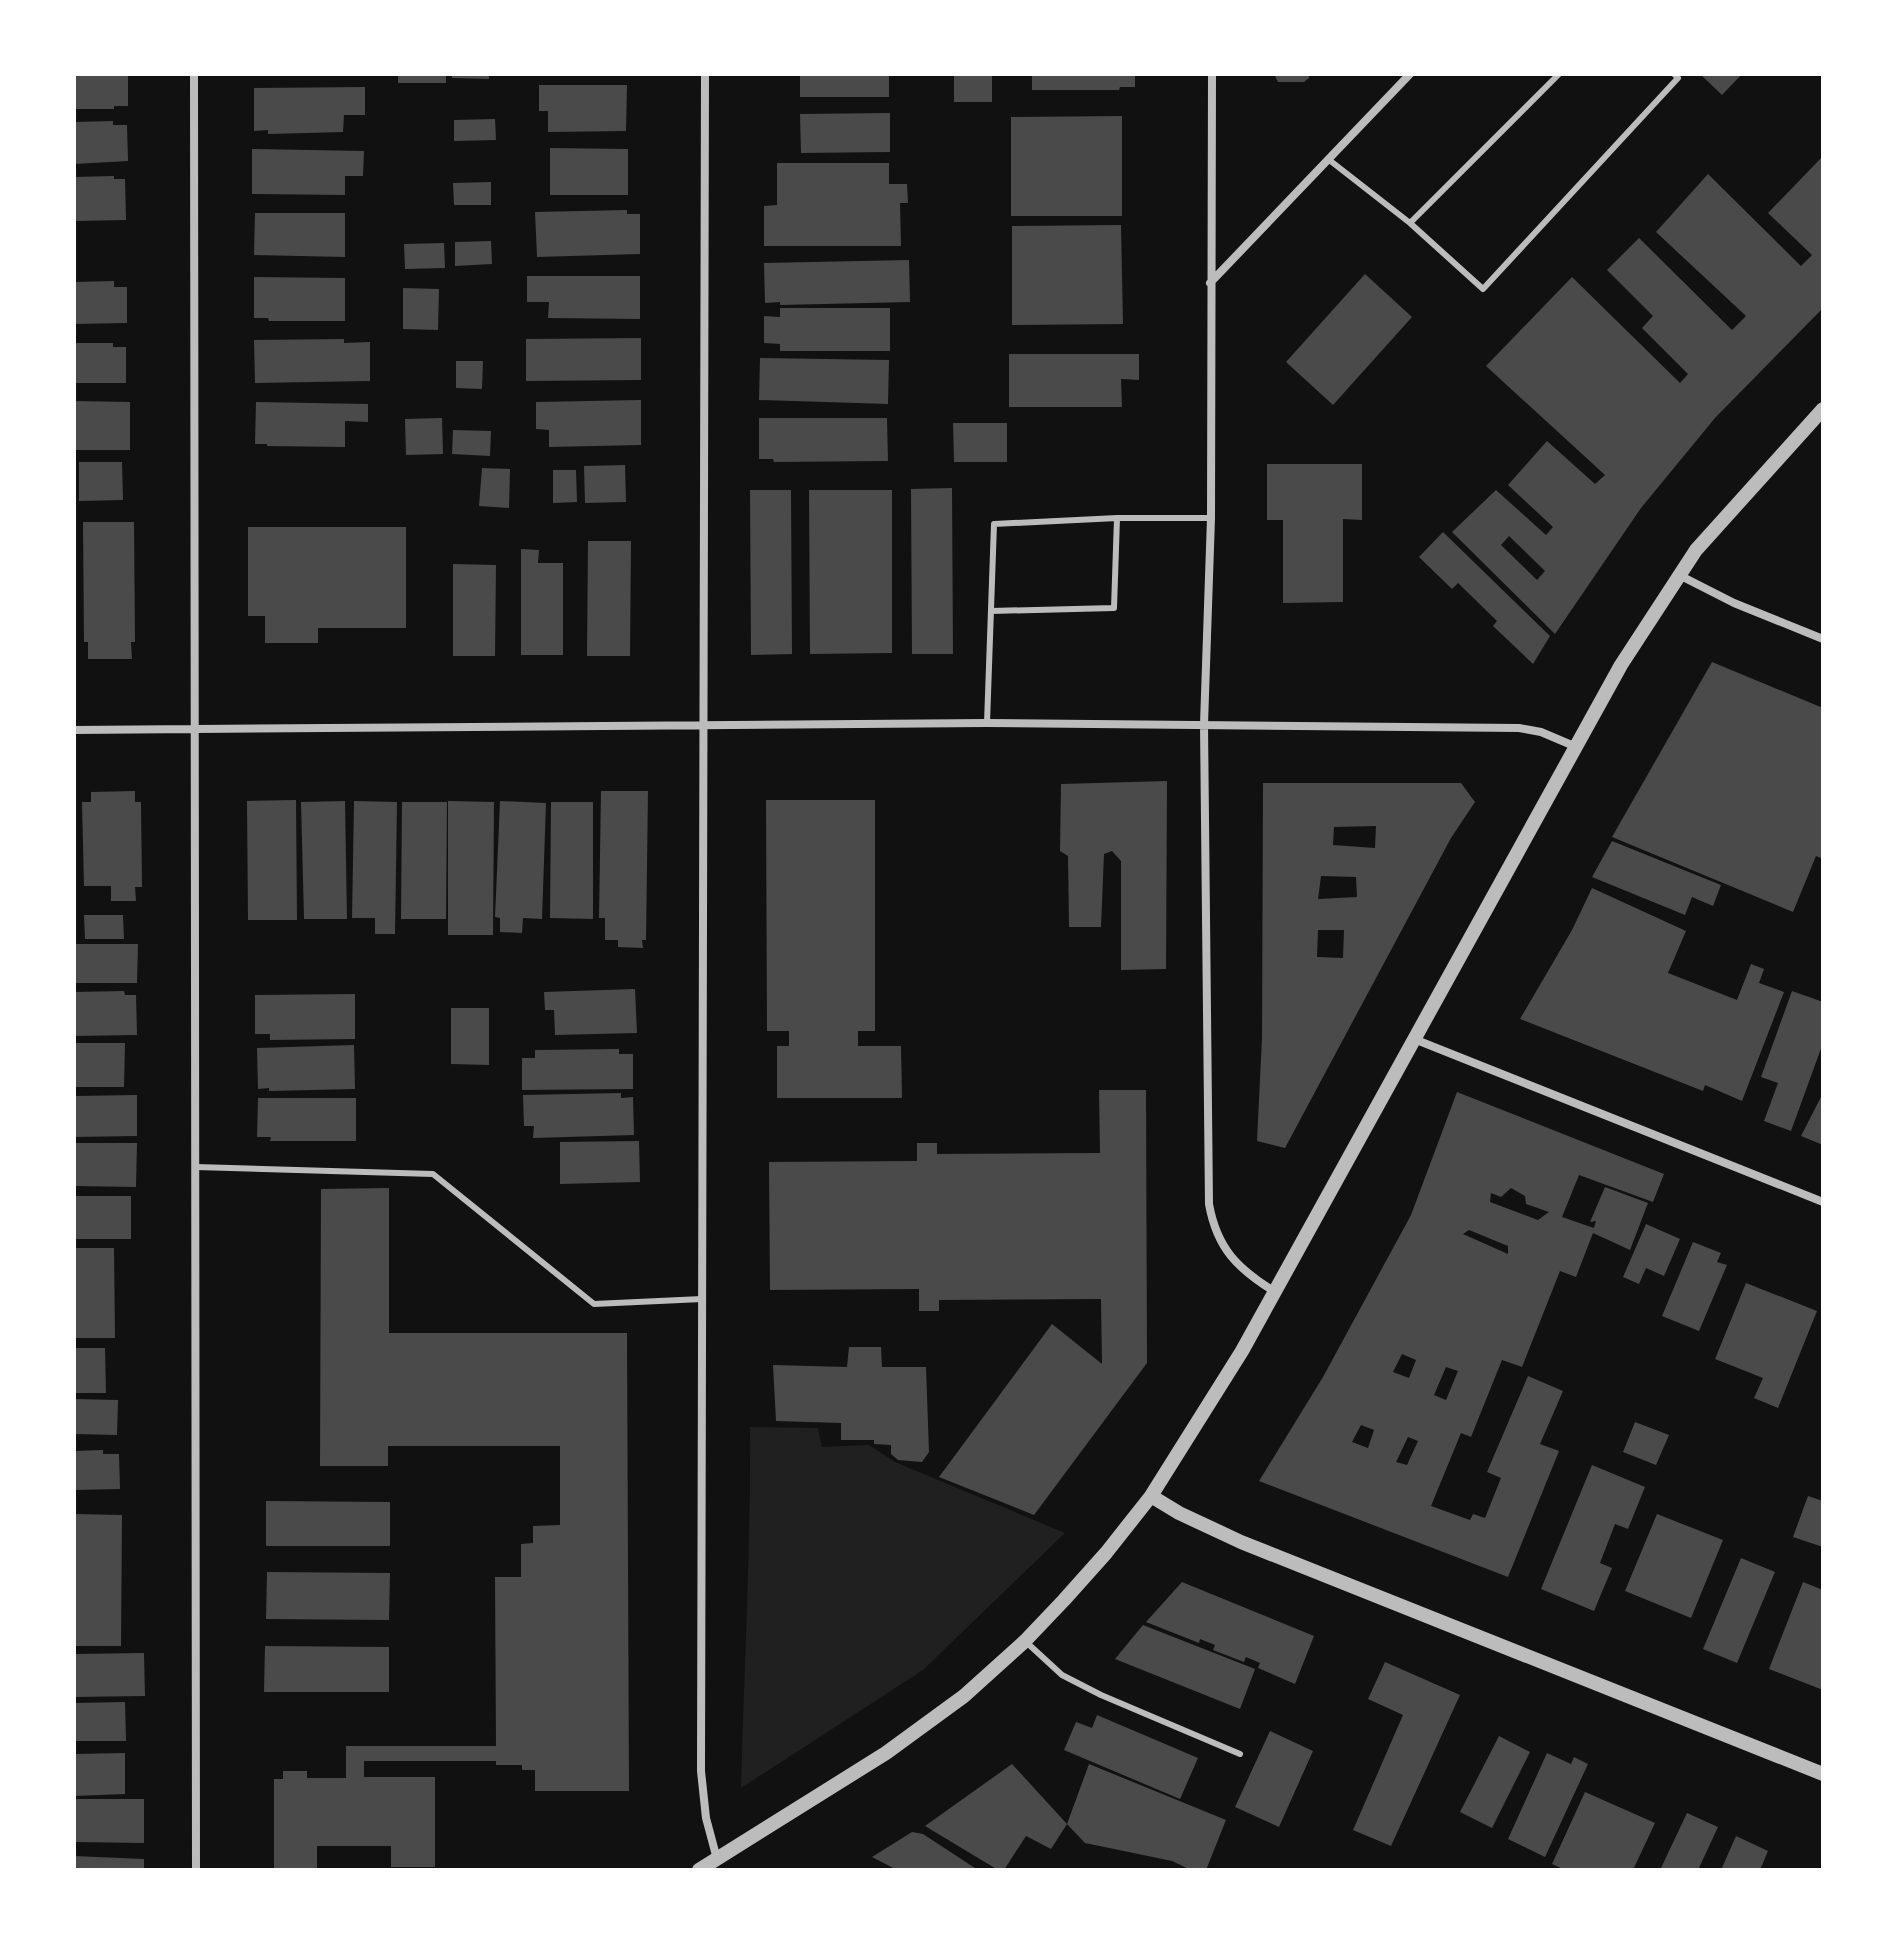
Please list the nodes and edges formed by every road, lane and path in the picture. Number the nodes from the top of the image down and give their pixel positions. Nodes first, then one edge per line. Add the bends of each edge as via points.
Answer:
1 (194, 74) edge
2 (705, 74) edge
3 (1212, 74) edge
4 (1410, 74) edge
5 (1559, 74) edge
6 (1674, 74) edge
7 (1328, 159) junction
8 (1410, 223) junction
9 (1210, 284) junction
10 (1823, 409) edge
11 (1117, 518) junction
12 (1211, 518) junction
13 (1679, 575) junction
14 (991, 611) junction
15 (1823, 639) edge
16 (987, 723) junction
17 (1204, 724) junction
18 (701, 727) junction
19 (74, 730) edge
20 (195, 731) junction
21 (1574, 746) junction
22 (1414, 1039) junction
23 (196, 1167) junction
24 (1823, 1202) edge
25 (1275, 1292) junction
26 (702, 1299) junction
27 (1151, 1496) junction
28 (1025, 1641) junction
29 (1240, 1754) dead end
30 (1823, 1774) edge
31 (717, 1859) junction
32 (196, 1870) edge
33 (699, 1870) edge

1 - 20 street
2 - 18 street
3 - 9 street
4 - 7 street
5 - 8 lane
6 - 8 lane via 1678,78 1483,289
7 - 8 lane
7 - 9 street
9 - 12 street
10 - 13 street
11 - 12 lane
11 - 14 lane via 994,524
11 - 14 lane via 1114,608
12 - 17 street
13 - 15 street
13 - 21 street
14 - 16 lane
16 - 17 street
16 - 18 street
17 - 21 street via 1519,728
17 - 25 street via 1209,1204 1227,1253
18 - 20 street
18 - 26 street
19 - 20 street
20 - 23 street
21 - 22 street
22 - 24 street
22 - 25 street
23 - 26 lane via 433,1174 594,1304
23 - 32 street
25 - 27 street
26 - 31 street via 701,1771
27 - 28 street
27 - 30 street via 1241,1542
28 - 29 lane via 1062,1675
28 - 31 street via 927,1724
31 - 33 street

